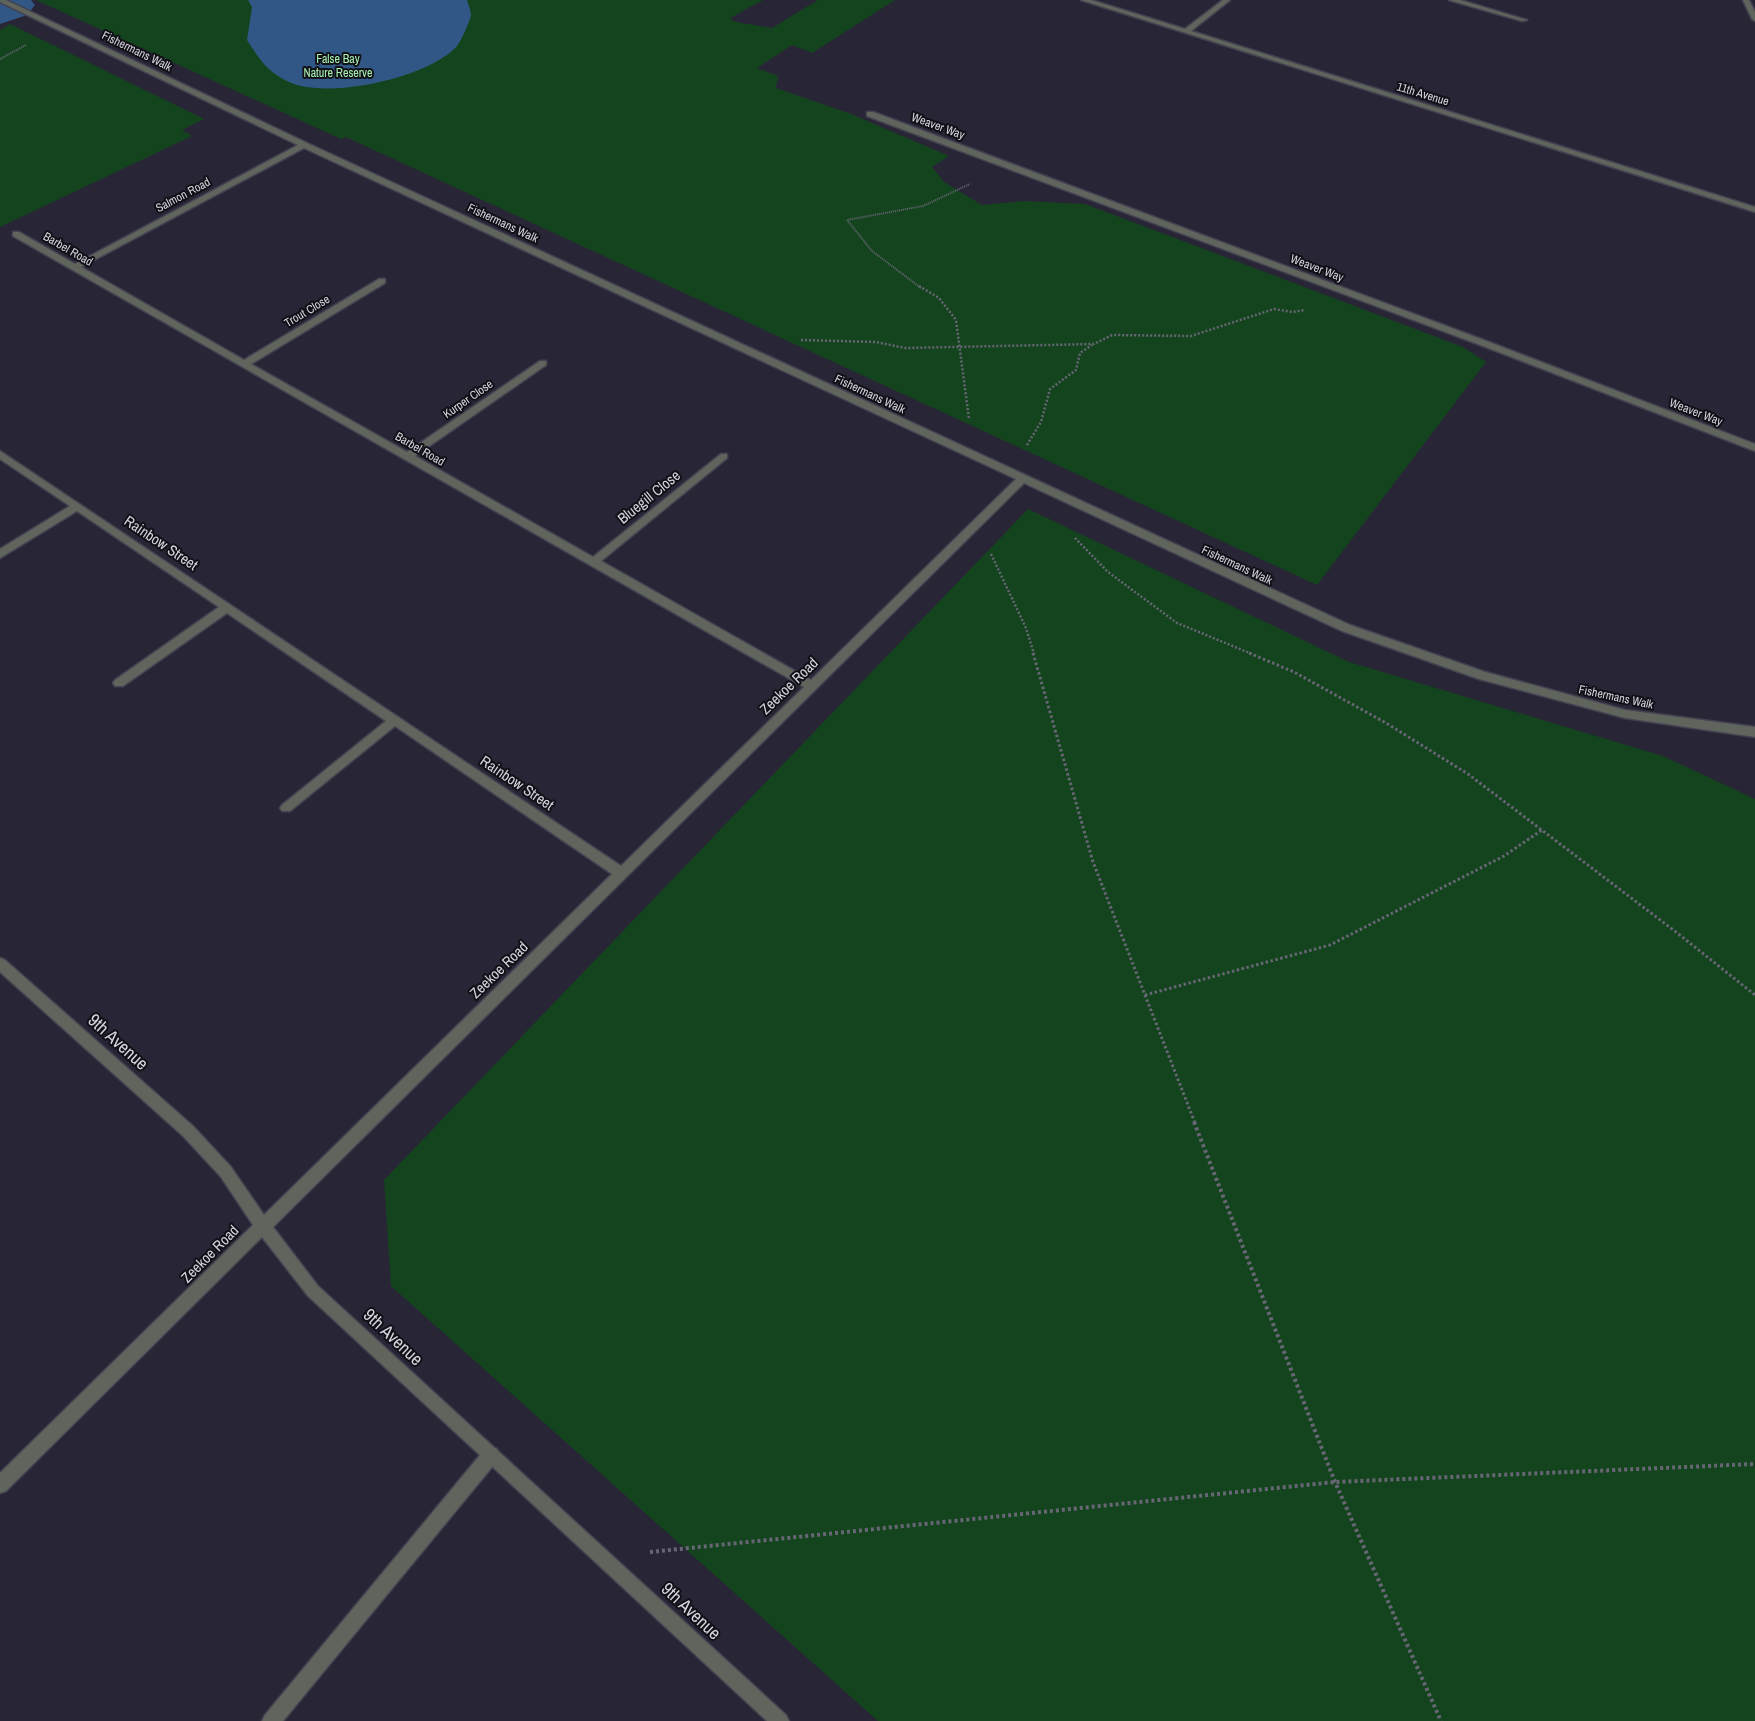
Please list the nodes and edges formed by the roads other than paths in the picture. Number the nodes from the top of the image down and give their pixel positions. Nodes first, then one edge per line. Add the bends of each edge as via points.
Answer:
1 (1, 0) edge
2 (1084, 0) edge
3 (1227, 0) edge
4 (1452, 0) edge
5 (1746, 0) edge
6 (1755, 19) edge
7 (1524, 20) dead end
8 (1186, 32) junction
9 (870, 114) dead end
10 (304, 145) junction
11 (1755, 210) edge
12 (16, 234) dead end
13 (75, 267) junction
14 (382, 281) dead end
15 (543, 363) dead end
16 (244, 364) junction
17 (1755, 448) edge
18 (0, 454) edge
19 (408, 456) junction
20 (724, 456) dead end
21 (1022, 480) junction
22 (77, 506) junction
23 (0, 554) edge
24 (593, 562) junction
25 (227, 607) junction
26 (119, 683) dead end
27 (812, 686) junction
28 (395, 720) junction
29 (1755, 732) edge
30 (286, 808) dead end
31 (621, 873) junction
32 (0, 964) edge
33 (262, 1225) junction
34 (491, 1455) junction
35 (0, 1484) edge
36 (271, 1721) edge
37 (780, 1721) edge

1 - 10 street, Fishermans Walk
2 - 8 street, 11th Avenue
3 - 8 street
4 - 7 street
5 - 6 street
8 - 11 street, 11th Avenue
9 - 17 street, Weaver Way
10 - 13 street, Salmon Road
10 - 21 street, Fishermans Walk
12 - 13 street, Barbel Road
13 - 16 street, Barbel Road
14 - 16 street, Trout Close
15 - 19 street, Kurper Close
16 - 19 street, Barbel Road
18 - 22 street, Rainbow Street
19 - 24 street, Barbel Road
20 - 24 street, Bluegill Close
21 - 27 street, Zeekoe Road
21 - 29 street, Fishermans Walk via 1346,628 1474,673 1625,714
22 - 23 street
22 - 25 street, Rainbow Street
24 - 27 street, Barbel Road
25 - 26 street
25 - 28 street, Rainbow Street
27 - 31 street, Zeekoe Road
28 - 30 street
28 - 31 street, Rainbow Street
31 - 33 street, Zeekoe Road
32 - 33 street, 9th Avenue via 188,1131 226,1172
33 - 34 street, 9th Avenue via 313,1291
33 - 35 street, Zeekoe Road
34 - 36 street
34 - 37 street, 9th Avenue

